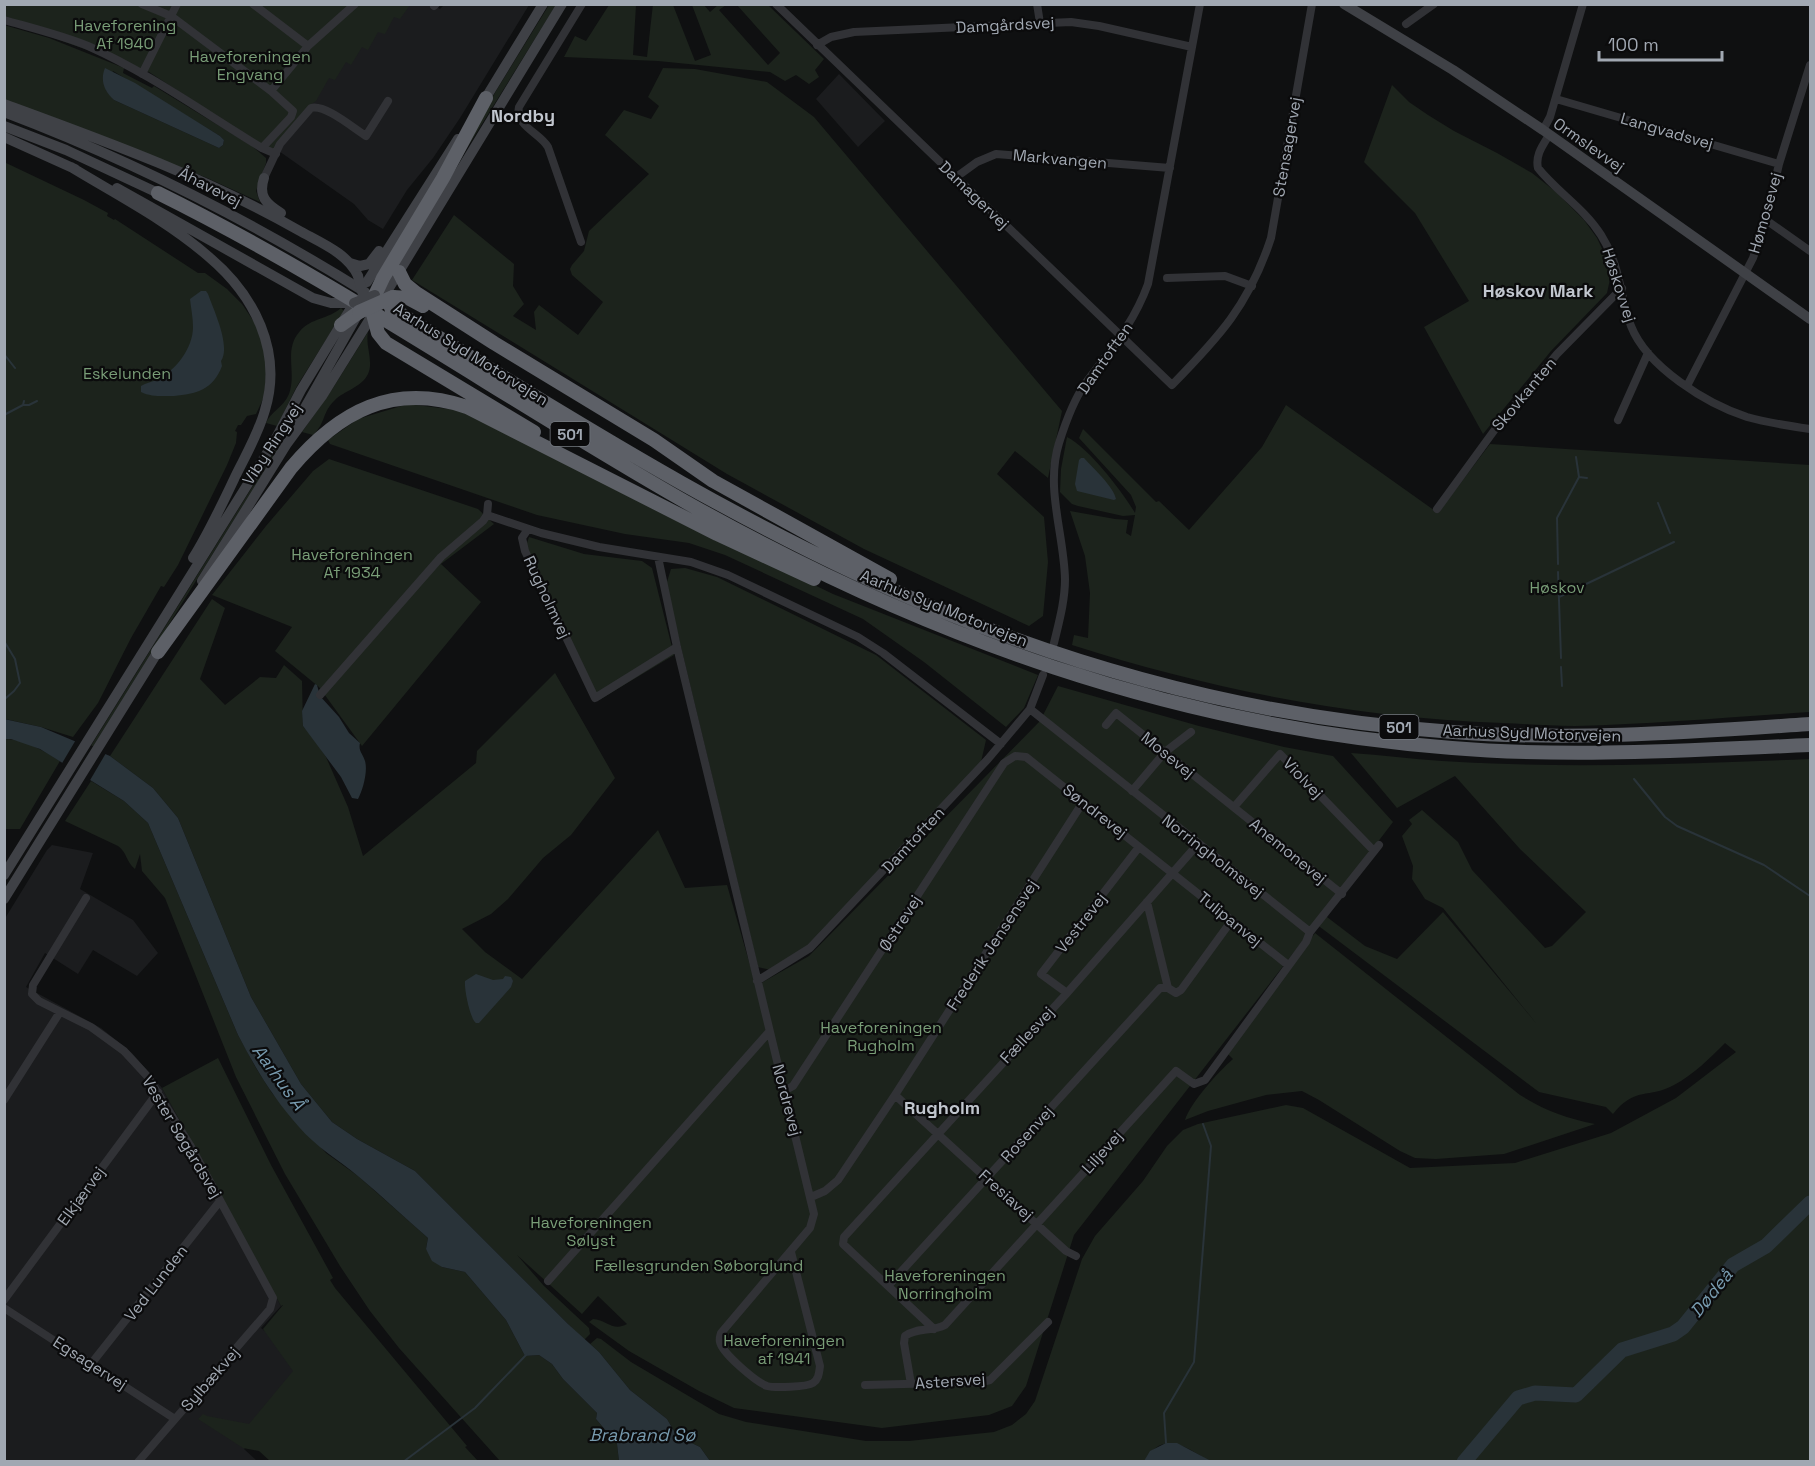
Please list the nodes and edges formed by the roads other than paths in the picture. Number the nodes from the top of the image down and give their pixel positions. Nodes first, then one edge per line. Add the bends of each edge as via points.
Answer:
1 (142, 4) edge
2 (177, 4) edge
3 (355, 4) edge
4 (543, 4) edge
5 (562, 4) edge
6 (582, 4) edge
7 (776, 4) edge
8 (1037, 4) edge
9 (1200, 4) edge
10 (1312, 4) edge
11 (1344, 4) edge
12 (1434, 4) edge
13 (1583, 4) edge
14 (260, 6) edge
15 (171, 16) junction
16 (4, 20) edge
17 (1040, 23) junction
18 (1406, 24) dead end
19 (818, 45) junction
20 (308, 46) junction
21 (1192, 47) junction
22 (1810, 70) edge
23 (142, 74) junction
24 (271, 91) junction
25 (486, 98) junction
26 (1556, 99) junction
27 (388, 101) dead end
28 (4, 104) edge
29 (4, 112) edge
30 (4, 126) edge
31 (1546, 132) junction
32 (4, 137) edge
33 (262, 148) junction
34 (276, 154) junction
35 (1779, 164) junction
36 (71, 167) junction
37 (1170, 168) junction
38 (266, 174) joint
39 (955, 178) junction
40 (158, 193) joint
41 (1766, 220) junction
42 (394, 240) junction
43 (319, 242) junction
44 (581, 242) dead end
45 (1810, 251) edge
46 (350, 263) junction
47 (399, 272) junction
48 (1744, 273) junction
49 (1167, 278) dead end
50 (1252, 286) junction
51 (1622, 288) junction
52 (371, 302) junction
53 (1810, 319) edge
54 (341, 325) joint
55 (1121, 338) junction
56 (494, 343) junction
57 (1648, 353) junction
58 (1172, 386) joint
59 (1687, 386) junction
60 (1618, 420) dead end
61 (291, 428) junction
62 (1810, 429) edge
63 (489, 504) dead end
64 (663, 507) junction
65 (1437, 509) dead end
66 (487, 515) junction
67 (528, 529) junction
68 (658, 556) junction
69 (1000, 633) junction
70 (1054, 643) dead end
71 (677, 647) junction
72 (995, 648) junction
73 (158, 652) junction
74 (1043, 675) dead end
75 (320, 695) dead end
76 (114, 700) junction
77 (1030, 709) junction
78 (1810, 724) edge
79 (1106, 725) dead end
80 (1191, 732) dead end
81 (1001, 744) junction
82 (1810, 746) edge
83 (1165, 752) junction
84 (1015, 756) joint
85 (1132, 791) junction
86 (1083, 802) junction
87 (1234, 807) junction
88 (1198, 844) junction
89 (1139, 847) junction
90 (1173, 873) junction
91 (4, 875) edge
92 (1342, 894) junction
93 (86, 898) dead end
94 (4, 899) edge
95 (1147, 902) junction
96 (1232, 920) junction
97 (1310, 932) junction
98 (1288, 965) junction
99 (758, 981) junction
100 (1168, 988) junction
101 (1066, 993) junction
102 (60, 1012) junction
103 (770, 1032) junction
104 (784, 1091) junction
105 (158, 1092) junction
106 (895, 1095) junction
107 (4, 1100) edge
108 (937, 1133) junction
109 (987, 1178) junction
110 (811, 1197) junction
111 (220, 1201) junction
112 (1036, 1223) junction
113 (791, 1252) junction
114 (1076, 1256) dead end
115 (548, 1281) dead end
116 (888, 1286) junction
117 (272, 1292) joint
118 (4, 1300) edge
119 (4, 1308) edge
120 (1048, 1322) dead end
121 (934, 1329) junction
122 (91, 1364) junction
123 (911, 1384) junction
124 (865, 1385) dead end
125 (175, 1419) junction
126 (138, 1461) edge

1 - 15 street
2 - 15 street
3 - 20 street
4 - 25 main road, Viby Ringvej
5 - 47 main road, Viby Ringvej
6 - 44 street via 518,112 520,121 546,142
7 - 19 street, Damagervej
8 - 17 street
9 - 21 street, Damtoften
10 - 50 street, Stensagervej via 1270,238
11 - 31 main road, Ormslevvej
12 - 18 street
13 - 26 street
14 - 20 street
15 - 23 street
15 - 24 street
16 - 23 street via 87,46
17 - 19 street, Damgårdsvej via 854,32 831,37
17 - 21 street, Damgårdsvej via 1086,23
19 - 39 street, Damagervej
20 - 24 street
21 - 37 street, Damtoften
22 - 35 street, Hømosevej
23 - 33 street
24 - 33 street via 293,111
25 - 42 main road, Viby Ringvej
25 - 52 highway
26 - 31 street
26 - 35 street, Langvadsvej
27 - 34 street via 366,136 325,110 311,108
28 - 43 main road via 218,187
29 - 52 main road, Åhavevej via 182,189 260,230
30 - 40 main road, Åhavevej
31 - 48 main road, Ormslevvej
31 - 51 street, Høskovvej via 1538,168 1587,215 1612,255
32 - 36 main road
33 - 34 street
34 - 38 street
35 - 41 street, Hømosevej
36 - 52 main road via 147,204 313,298 338,304
36 - 76 main road via 183,237 239,286 266,336 271,362 268,400 254,437 203,541 144,638
37 - 39 street, Markvangen via 996,154 976,162
37 - 55 street, Damtoften via 1148,284
38 - 43 main road via 261,191 265,200 310,229
39 - 55 street, Damagervej
40 - 72 highway, Aarhus Syd Motorvejen / 501 via 282,259 588,445 734,528 870,597
41 - 45 street
41 - 48 street, Hømosevej
42 - 46 main road via 380,249 369,264
42 - 52 main road, Viby Ringvej
43 - 46 main road
46 - 52 main road
47 - 52 main road, Viby Ringvej
47 - 56 highway via 409,288
48 - 53 main road, Ormslevvej
48 - 59 street, Hømosevej
49 - 50 street via 1225,276
50 - 58 street, Stensagervej via 1217,339
51 - 57 street, Høskovvej via 1631,327
51 - 65 street, Skovkanten via 1557,354
52 - 54 highway
52 - 56 highway via 414,300 452,324
52 - 61 main road, Viby Ringvej via 328,387
52 - 64 highway via 382,340
52 - 69 highway, Aarhus Syd Motorvejen / 501 via 740,514 873,580
54 - 61 main road, Viby Ringvej via 301,390
55 - 58 street, Damagervej
55 - 70 street, Damtoften via 1084,386 1058,444 1054,494 1065,581
56 - 69 highway via 654,440 713,481 881,574
57 - 59 street, Høskovvej
57 - 60 street
59 - 62 street, Høskovvej via 1746,416
61 - 73 main road, Viby Ringvej via 286,445
61 - 76 main road, Viby Ringvej via 274,442
63 - 66 street
64 - 72 highway via 856,598
64 - 73 highway via 456,404 397,400 365,408 327,430 306,450
66 - 67 street
66 - 75 street via 441,557
67 - 68 street, Rugholmvej via 599,547
67 - 71 street, Rugholmvej via 522,538 525,551 595,698
68 - 71 street
68 - 81 street, Rugholmvej via 728,575 858,637
69 - 78 highway, Aarhus Syd Motorvejen / 501 via 1072,659 1181,690 1304,715 1378,725 1536,736 1616,736
71 - 99 street
72 - 82 highway, Aarhus Syd Motorvejen / 501 via 1096,683 1178,704 1301,730 1382,742 1617,753
73 - 94 main road, Viby Ringvej
74 - 77 street, Damtoften
76 - 91 main road, Viby Ringvej
77 - 81 street, Damtoften
77 - 85 street, Norringholmsvej
79 - 83 street, Mosevej via 1116,712
80 - 83 street
81 - 99 street, Damtoften via 810,948
83 - 85 street
83 - 87 street, Mosevej
84 - 86 street, Søndrevej via 1026,757
84 - 104 street, Østrevej via 1004,763 793,1086
85 - 88 street, Norringholmsvej
86 - 89 street, Søndrevej
86 - 106 street, Frederik Jensensvej
87 - 92 street, Anemonevej
87 - 92 street, Violvej via 1280,754 1377,848
88 - 90 street, Fællesvej
88 - 97 street, Norringholmsvej
89 - 90 street, Søndrevej
89 - 101 street, Vestrevej via 1041,975
90 - 95 street, Fællesvej
90 - 96 street, Tulipanvej
92 - 97 street
93 - 102 street, Vester Søgårdsvej via 33,985 35,998
95 - 100 street
95 - 101 street, Fællesvej
96 - 98 street, Tulipanvej
96 - 100 street via 1181,990 1176,993
97 - 98 street, Liljevej
98 - 112 street, Liljevej via 1205,1080 1194,1084 1176,1071
99 - 103 street, Nordrevej
100 - 109 street, Rosenvej via 1160,988
101 - 108 street, Fællesvej
102 - 105 street, Vester Søgårdsvej via 91,1027 124,1051
102 - 107 street
103 - 104 street, Nordrevej
103 - 115 street
104 - 110 street, Nordrevej
105 - 111 street, Vester Søgårdsvej
105 - 118 street, Elkjærvej
106 - 108 street, Fresiavej
106 - 110 street, Frederik Jensensvej via 838,1180
108 - 109 street, Fresiavej
108 - 116 street, Fællesvej via 844,1236 843,1244
109 - 112 street, Fresiavej
109 - 116 street, Rosenvej
110 - 113 street, Nordrevej via 814,1220
111 - 117 street, Vester Søgårdsvej
111 - 122 street, Ved Lunden
112 - 114 street, Fresiavej
112 - 121 street, Liljevej via 945,1325
113 - 113 street via 820,1366 818,1376 809,1385 766,1386 723,1350 719,1338
116 - 121 street
117 - 125 street, Sylbækvej via 270,1309
119 - 122 street, Egsagervej
120 - 123 street, Astersvej via 990,1380
121 - 123 street, Liljevej via 911,1331 905,1336
122 - 125 street, Egsagervej
123 - 124 street, Astersvej
125 - 126 street, Sylbækvej

